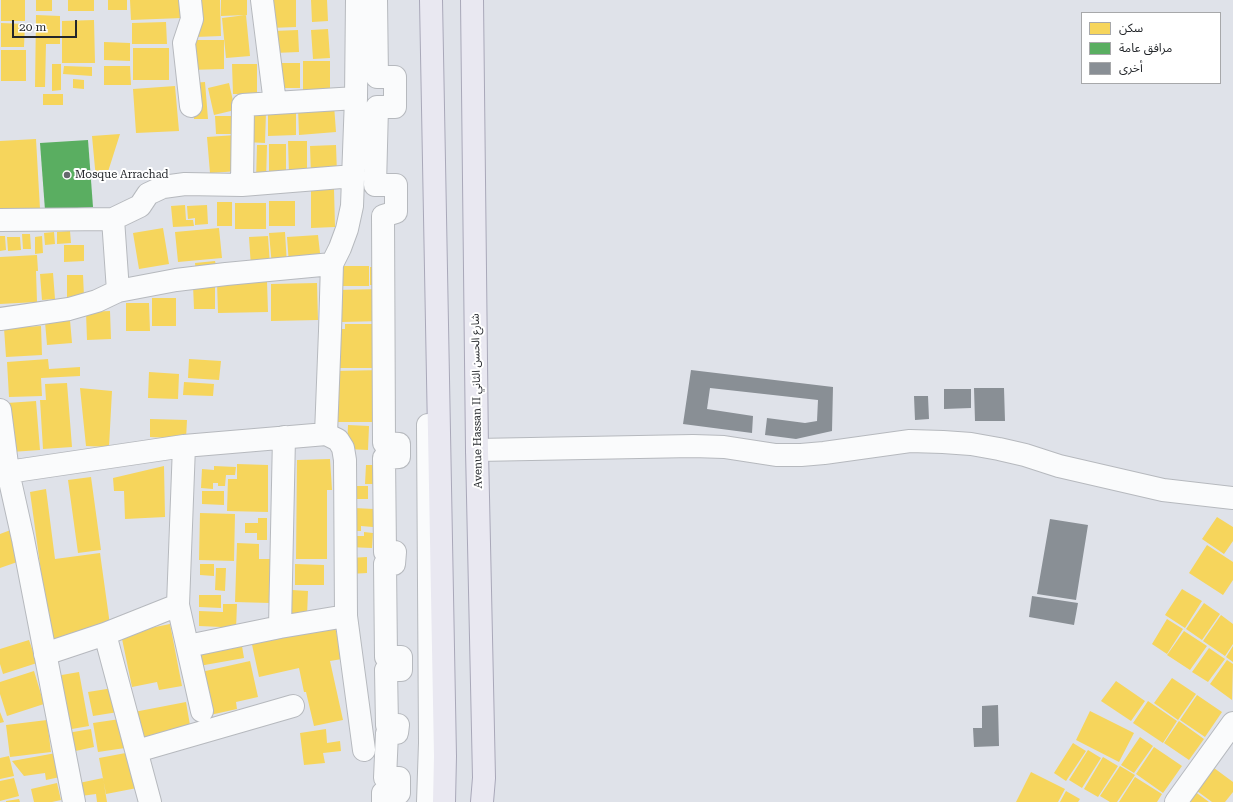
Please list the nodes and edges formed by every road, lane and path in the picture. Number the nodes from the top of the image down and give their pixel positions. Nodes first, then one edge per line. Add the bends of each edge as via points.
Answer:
1 (190, 0) edge
2 (262, 0) edge
3 (357, 0) edge
4 (376, 0) edge
5 (425, 0) edge
6 (431, 0) edge
7 (472, 0) edge
8 (356, 98) junction
9 (275, 103) junction
10 (191, 106) dead end
11 (354, 176) junction
12 (242, 184) junction
13 (113, 219) junction
14 (0, 220) edge
15 (332, 264) junction
16 (118, 291) junction
17 (0, 319) edge
18 (0, 410) edge
19 (326, 434) junction
20 (284, 437) junction
21 (184, 446) junction
22 (477, 450) junction
23 (4, 473) edge
24 (1233, 498) edge
25 (178, 605) junction
26 (346, 616) junction
27 (280, 627) junction
28 (105, 634) junction
29 (188, 646) junction
30 (45, 654) junction
31 (293, 706) dead end
32 (202, 711) dead end
33 (1233, 723) edge
34 (1226, 746) edge
35 (364, 750) dead end
36 (137, 751) junction
37 (74, 802) edge
38 (150, 802) edge
39 (383, 802) edge
40 (428, 802) edge
41 (444, 802) edge
42 (482, 802) edge
43 (1176, 802) edge

1 - 10 street via 192,19 184,43
2 - 9 street
3 - 8 street
4 - 39 street via 377,77 395,77 395,107 377,107 375,185 396,185 396,212 383,216 384,443 399,444 399,457 384,458 385,552 395,552 394,564 385,564 386,657 401,657 401,670 386,670 387,725 398,725 397,734 387,734 385,778 399,778 399,793 383,793
5 - 40 street via 430,735
6 - 41 main road
7 - 22 main road, Avenue Hassan II شارع الحسن الثاني
8 - 9 street
8 - 11 street
9 - 12 street via 243,105
11 - 12 street
11 - 15 street via 347,229
12 - 13 street via 185,184 163,187 148,194 140,206
13 - 14 street
13 - 16 street
15 - 16 street via 219,274
15 - 19 street
16 - 17 street via 97,302 69,310
18 - 23 street
19 - 20 street
19 - 26 street via 338,440 344,448
20 - 21 street
20 - 27 street
21 - 23 street
21 - 25 street
22 - 24 street via 693,446 724,447 776,455 801,455 910,441 943,442 999,449 1163,490
22 - 42 main road, Avenue Hassan II شارع الحسن الثاني via 484,778
23 - 30 street via 23,539
25 - 28 street
25 - 29 street
26 - 27 street
26 - 35 street
27 - 29 street
28 - 30 street
28 - 36 street
29 - 32 street
30 - 37 street
31 - 36 street
33 - 34 street
34 - 43 street
36 - 38 street

